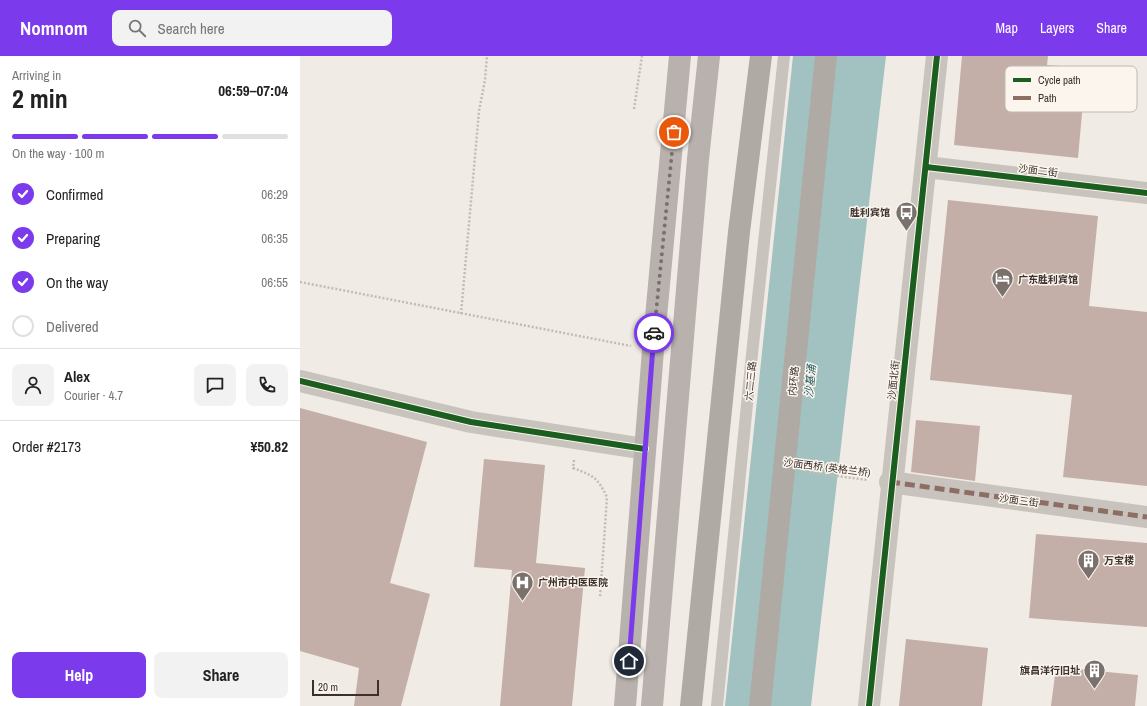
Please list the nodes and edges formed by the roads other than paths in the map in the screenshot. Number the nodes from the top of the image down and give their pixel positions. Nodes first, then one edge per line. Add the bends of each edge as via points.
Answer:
1 (680, 56) edge
2 (709, 56) edge
3 (749, 56) edge
4 (761, 56) edge
5 (784, 56) edge
6 (826, 56) edge
7 (936, 56) edge
8 (926, 167) junction
9 (1147, 193) edge
10 (740, 232) junction
11 (300, 381) edge
12 (645, 449) junction
13 (891, 482) junction
14 (1147, 517) edge
15 (625, 706) edge
16 (652, 706) edge
17 (691, 706) edge
18 (717, 706) edge
19 (760, 706) edge
20 (869, 706) edge

1 - 12 main road
2 - 16 main road
3 - 10 highway
4 - 10 highway
5 - 18 lane, 六二三路
6 - 19 highway, 内环路, bridge
7 - 8 street, 沙面北街
8 - 9 street, 沙面二街
8 - 13 street, 沙面北街
10 - 17 highway
11 - 12 street via 471,422
12 - 15 main road
13 - 14 street, 沙面三街
13 - 20 street, 沙面北街

